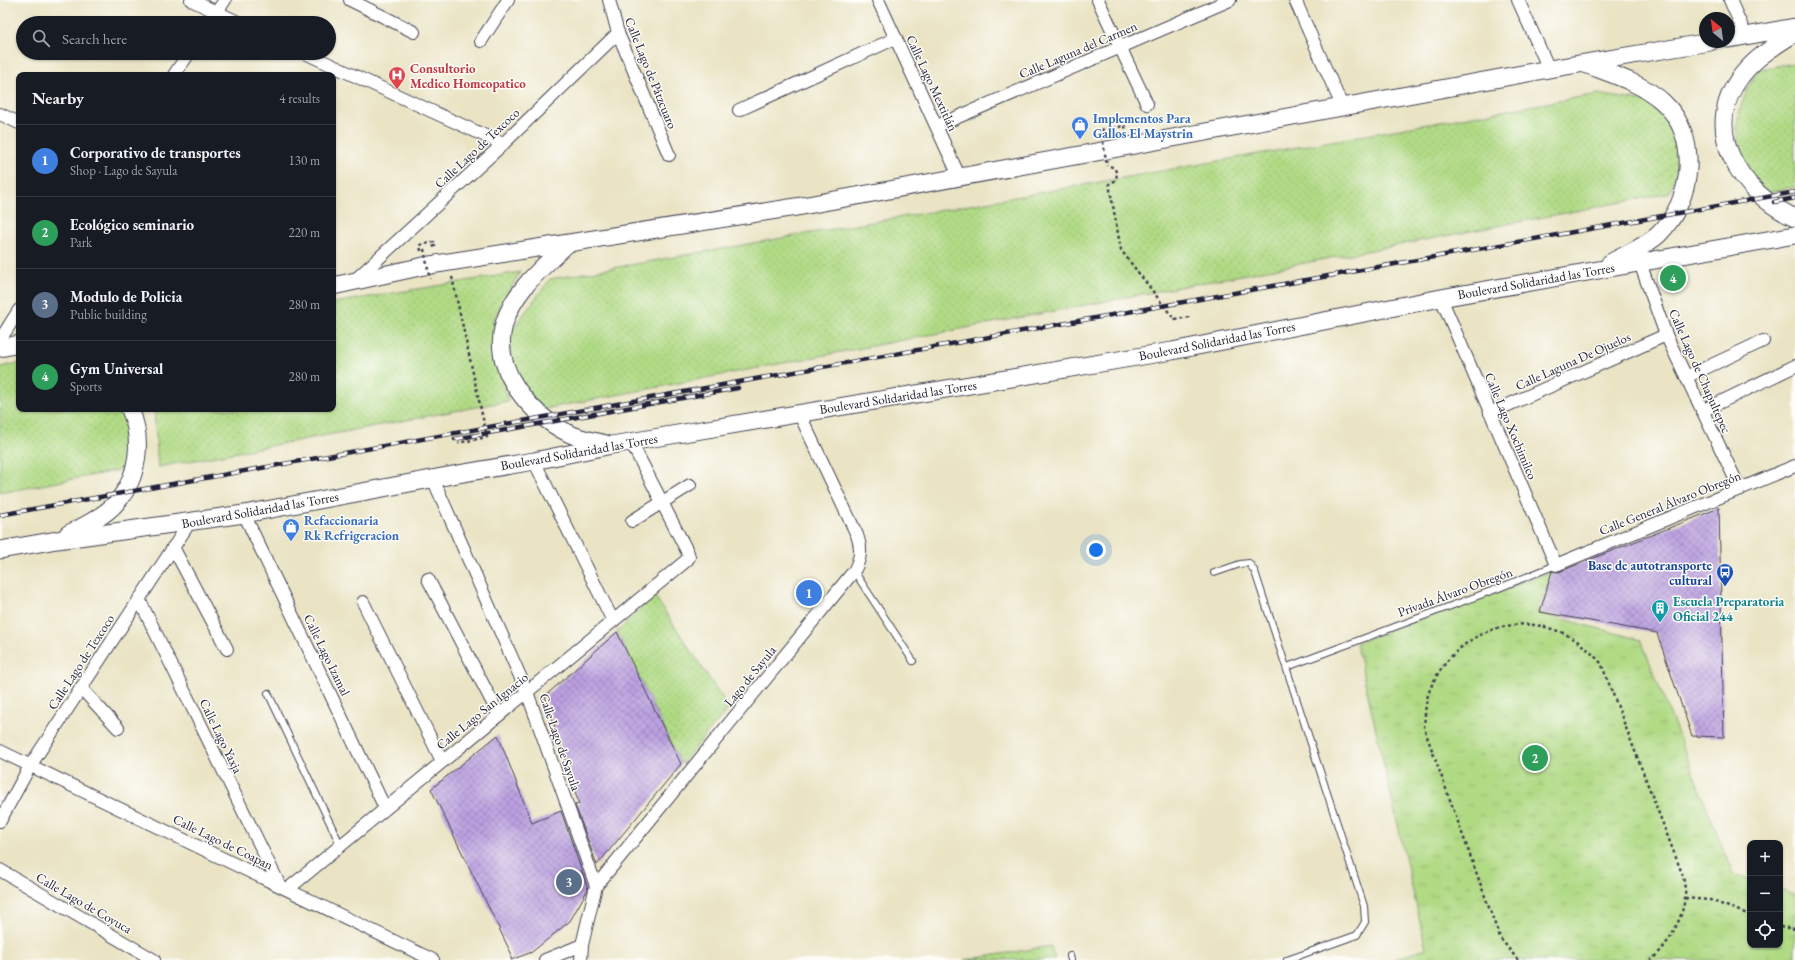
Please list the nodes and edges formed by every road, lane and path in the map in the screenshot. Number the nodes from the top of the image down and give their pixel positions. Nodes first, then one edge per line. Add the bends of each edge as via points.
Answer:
1 (191, 0) edge
2 (225, 0) edge
3 (350, 0) edge
4 (508, 0) edge
5 (609, 0) edge
6 (878, 0) edge
7 (1098, 0) edge
8 (1230, 0) edge
9 (1295, 0) edge
10 (1518, 0) edge
11 (1730, 0) edge
12 (217, 12) junction
13 (214, 16) edge
14 (225, 16) edge
15 (1795, 27) edge
16 (414, 32) dead end
17 (618, 33) junction
18 (1795, 33) edge
19 (1746, 36) junction
20 (896, 38) junction
21 (1735, 38) edge
22 (481, 41) dead end
23 (1699, 44) edge
24 (1120, 47) junction
25 (184, 60) edge
26 (320, 60) edge
27 (1584, 63) junction
28 (1550, 69) junction
29 (176, 72) edge
30 (1147, 104) dead end
31 (1343, 108) junction
32 (739, 110) dead end
33 (0, 114) edge
34 (16, 122) edge
35 (937, 126) junction
36 (1125, 126) dead end
37 (503, 144) junction
38 (669, 155) dead end
39 (960, 178) junction
40 (1795, 218) edge
41 (1795, 235) edge
42 (568, 244) junction
43 (420, 245) dead end
44 (1640, 263) junction
45 (1595, 271) junction
46 (451, 274) dead end
47 (430, 278) dead end
48 (339, 284) edge
49 (1441, 298) junction
50 (16, 315) edge
51 (1191, 317) dead end
52 (1666, 335) junction
53 (0, 340) edge
54 (1763, 341) dead end
55 (16, 345) edge
56 (0, 348) edge
57 (1795, 366) edge
58 (1686, 377) junction
59 (1702, 410) junction
60 (131, 412) edge
61 (798, 413) junction
62 (1490, 413) junction
63 (631, 442) junction
64 (458, 443) dead end
65 (612, 445) junction
66 (534, 461) junction
67 (1795, 466) edge
68 (433, 479) junction
69 (690, 485) dead end
70 (1740, 489) junction
71 (662, 502) junction
72 (244, 514) junction
73 (632, 521) dead end
74 (190, 522) junction
75 (57, 540) junction
76 (173, 546) junction
77 (0, 550) edge
78 (1556, 565) junction
79 (854, 571) junction
80 (1214, 573) dead end
81 (428, 579) dead end
82 (139, 599) junction
83 (363, 602) dead end
84 (613, 621) junction
85 (227, 649) dead end
86 (912, 661) dead end
87 (1287, 667) junction
88 (81, 688) junction
89 (527, 692) junction
90 (268, 693) dead end
91 (499, 715) junction
92 (118, 728) dead end
93 (0, 751) edge
94 (442, 761) junction
95 (30, 766) junction
96 (385, 808) junction
97 (0, 821) edge
98 (340, 844) junction
99 (0, 870) edge
100 (596, 886) junction
101 (284, 887) junction
102 (1685, 898) junction
103 (1747, 914) edge
104 (1783, 928) edge
105 (1795, 929) edge
106 (582, 945) junction
107 (154, 960) edge
108 (433, 960) edge
109 (545, 960) edge
110 (581, 960) edge
111 (1287, 960) edge
112 (1518, 960) edge
113 (1651, 960) edge

1 - 12 street
2 - 12 street
3 - 16 street
4 - 22 street
5 - 17 street, Calle Lago de Pátzcuaro
6 - 20 street, Calle Lago Mextitlán
7 - 24 street
8 - 24 street, Calle Laguna del Carmen
9 - 31 street
10 - 28 street
11 - 19 street
12 - 13 street
12 - 14 street
15 - 19 main road
17 - 37 street, Calle Lago de Texcoco
17 - 38 street, Calle Lago de Pátzcuaro
18 - 40 main road via 1763,55 1742,74 1728,101 1723,129 1731,156 1748,183 1771,205
19 - 21 main road
20 - 32 street
20 - 35 street, Calle Lago Mextitlán
23 - 27 main road
24 - 30 street
24 - 35 street, Calle Laguna del Carmen
25 - 29 street
26 - 37 street
27 - 28 main road
27 - 45 main road via 1635,84 1665,104 1684,137 1688,164 1688,177 1681,202 1667,225 1648,243
28 - 31 main road
31 - 39 main road
33 - 34 street
35 - 39 street, Calle Lago Mextitlán
36 - 51 path, bridge via 1101,130 1107,166 1114,168 1117,173 1116,180 1109,184 1121,250 1174,319
37 - 48 street, Calle Lago de Texcoco
39 - 42 main road via 794,208
41 - 44 main road, Boulevard Solidaridad las Torres
42 - 48 main road via 424,266
42 - 65 main road via 533,276 509,311 502,337 506,366 510,379 518,391 545,419 570,434
43 - 47 path, bridge via 434,242 435,246 424,249
44 - 45 main road, Boulevard Solidaridad las Torres
44 - 52 street, Calle Lago de Chapultepec
45 - 49 main road, Boulevard Solidaridad las Torres
46 - 64 path via 487,437
49 - 61 main road, Boulevard Solidaridad las Torres via 1172,351
49 - 62 street, Calle Lago Xochimilco
50 - 53 street
52 - 58 street, Calle Lago de Chapultepec
52 - 62 street, Calle Laguna De Ojuelos
54 - 58 street
55 - 56 main road
57 - 59 street
58 - 59 street, Calle Lago de Chapultepec
59 - 70 street, Calle Lago de Chapultepec
60 - 75 main road via 136,429 137,452 127,488 117,503 105,512 80,529
61 - 63 main road, Boulevard Solidaridad las Torres
61 - 79 street, Lago de Sayula via 857,535 860,557
62 - 78 street, Calle Lago Xochimilco
63 - 65 main road, Boulevard Solidaridad las Torres
63 - 71 street
65 - 66 main road, Boulevard Solidaridad las Torres
66 - 68 main road, Boulevard Solidaridad las Torres
66 - 84 street
67 - 70 street, Calle General Álvaro Obregón
68 - 72 main road, Boulevard Solidaridad las Torres
68 - 89 street, Calle Lago de Sayula
69 - 71 street
70 - 78 street, Calle General Álvaro Obregón
71 - 73 street
71 - 84 street, Calle Lago San Ignacio via 689,557
72 - 74 main road, Boulevard Solidaridad las Torres
72 - 96 street, Calle Lago Izamal
74 - 75 main road, Boulevard Solidaridad las Torres
74 - 76 street, Calle Lago de Texcoco
75 - 77 main road, Boulevard Solidaridad las Torres
76 - 82 street, Calle Lago de Texcoco
76 - 85 street
78 - 87 lane, Privada Álvaro Obregón
79 - 86 lane
79 - 100 street, Lago de Sayula
80 - 87 lane via 1240,564 1249,564 1256,572
81 - 91 street
82 - 88 street, Calle Lago de Texcoco
82 - 101 street, Calle Lago Yaxja
83 - 94 street
84 - 89 street, Calle Lago San Ignacio
87 - 111 lane via 1364,906 1365,922 1357,934
88 - 92 street
88 - 95 street, Calle Lago de Texcoco
89 - 91 street, Calle Lago San Ignacio
89 - 100 street, Calle Lago de Sayula
90 - 98 lane
91 - 94 street, Calle Lago San Ignacio
93 - 95 street, Calle Lago de Coapan
94 - 96 street, Calle Lago San Ignacio
95 - 97 street, Calle Lago de Texcoco
95 - 101 street, Calle Lago de Coapan
96 - 98 street, Calle Lago San Ignacio
98 - 101 street, Calle Lago San Ignacio
99 - 107 street, Calle Lago de Coyuca
100 - 106 street, Lago de Sayula
101 - 108 street, Calle Lago de Coapan
102 - 103 path via 1710,900
102 - 112 path via 1683,876 1601,664 1588,649 1572,638 1536,625 1508,625 1481,633 1461,646 1437,673 1428,693 1424,728 1500,938
102 - 113 path via 1670,937
104 - 105 path
106 - 109 street
106 - 110 street

